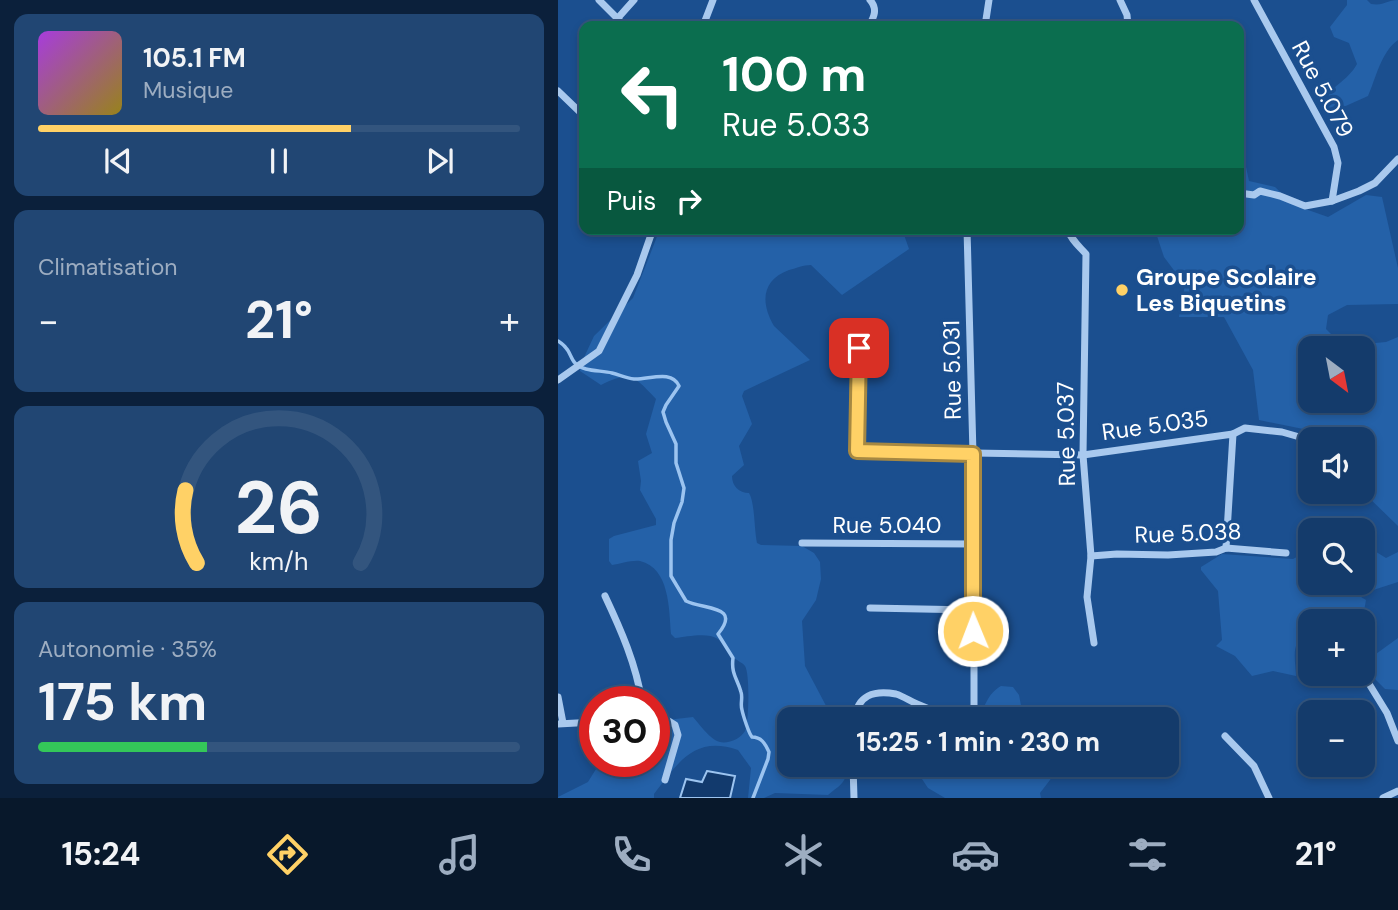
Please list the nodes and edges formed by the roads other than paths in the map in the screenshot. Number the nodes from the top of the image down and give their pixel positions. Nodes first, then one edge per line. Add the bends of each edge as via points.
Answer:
1 (599, 0) edge
2 (634, 0) edge
3 (713, 0) edge
4 (870, 0) edge
5 (989, 0) edge
6 (1120, 0) edge
7 (1254, 0) edge
8 (618, 19) joint
9 (705, 21) edge
10 (872, 21) edge
11 (986, 21) edge
12 (1128, 21) edge
13 (558, 91) edge
14 (579, 111) edge
15 (1398, 159) edge
16 (1244, 194) edge
17 (1333, 201) junction
18 (651, 235) edge
19 (967, 235) edge
20 (1069, 235) edge
21 (859, 348) dead end
22 (558, 380) edge
23 (1233, 434) junction
24 (1298, 437) edge
25 (973, 454) junction
26 (1083, 455) junction
27 (802, 543) dead end
28 (973, 544) junction
29 (1226, 548) junction
30 (1286, 553) dead end
31 (1091, 556) junction
32 (605, 596) dead end
33 (870, 608) dead end
34 (973, 610) junction
35 (1094, 643) dead end
36 (639, 686) edge
37 (1370, 686) edge
38 (558, 697) edge
39 (858, 707) edge
40 (927, 707) edge
41 (974, 707) edge
42 (579, 722) edge
43 (670, 722) edge
44 (561, 723) edge
45 (1225, 736) dead end
46 (1398, 741) edge
47 (670, 763) edge
48 (666, 777) edge
49 (853, 777) edge
50 (665, 780) dead end
51 (1398, 790) edge
52 (854, 798) edge
53 (1269, 798) edge
54 (1383, 798) edge

1 - 8 street
2 - 8 street
3 - 9 street
4 - 10 street via 875,8
5 - 11 street
6 - 12 street
7 - 17 street, Rue 5.079 via 1334,147 1338,163
13 - 14 street
15 - 17 street via 1375,183
16 - 17 street via 1260,191 1305,206
18 - 22 street via 637,275 599,351
19 - 25 street, Rue 5.031
20 - 26 street, Rue 5.037 via 1086,254
21 - 25 street, Rue 5.035 via 857,451
23 - 24 street, Rue 5.035 via 1245,428
23 - 26 street, Rue 5.035
23 - 29 street, Rue 5.035
25 - 26 street, Rue 5.035
25 - 28 street, Rue 5.031
26 - 31 street, Rue 5.037
27 - 28 street, Rue 5.040
28 - 34 street, Rue 5.031
29 - 30 street, Rue 5.038
29 - 31 street, Rue 5.038 via 1168,555
31 - 35 street, Rue 5.037 via 1087,597
32 - 36 street
33 - 34 street
34 - 41 street, Rue 5.031
37 - 46 street
38 - 44 street
39 - 40 street via 865,696 897,694
42 - 44 street
43 - 47 street via 678,735
45 - 53 street via 1254,766
48 - 50 street
49 - 52 street
51 - 54 street

